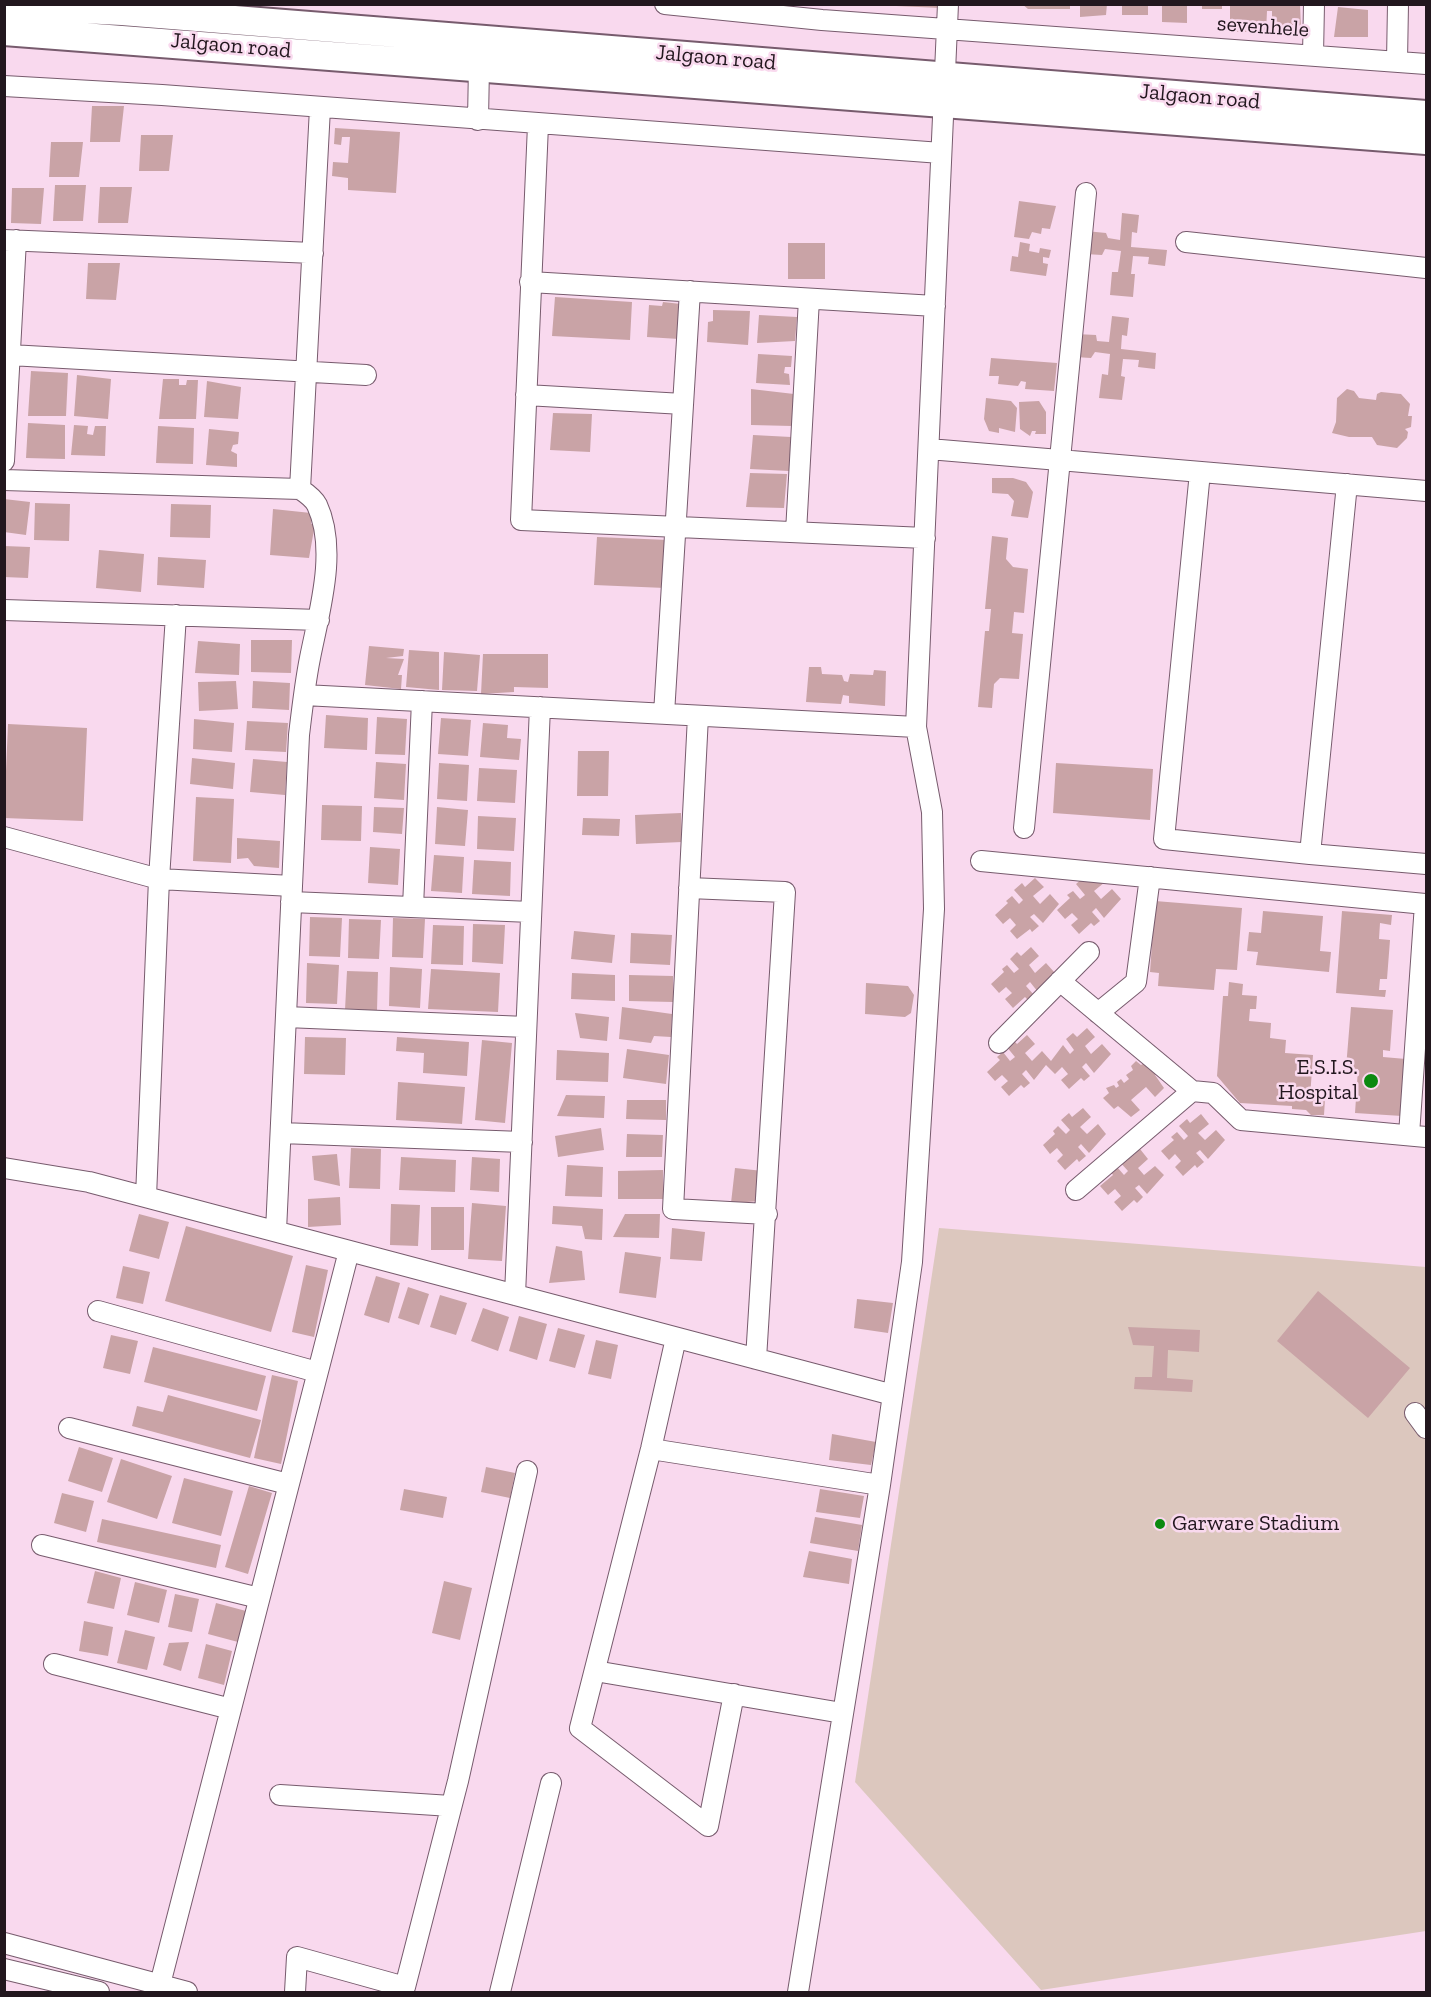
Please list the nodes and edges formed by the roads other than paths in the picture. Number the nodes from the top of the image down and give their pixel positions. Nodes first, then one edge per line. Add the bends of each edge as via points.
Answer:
1 (665, 4) edge
2 (948, 4) edge
3 (1314, 4) edge
4 (1398, 4) edge
5 (4, 5) edge
6 (822, 12) edge
7 (946, 28) junction
8 (4, 31) edge
9 (1313, 55) junction
10 (1397, 61) junction
11 (1426, 64) edge
12 (479, 66) junction
13 (945, 77) junction
14 (4, 86) edge
15 (943, 105) junction
16 (320, 108) junction
17 (1426, 115) edge
18 (478, 120) junction
19 (538, 125) junction
20 (1426, 140) edge
21 (941, 153) junction
22 (1086, 193) dead end
23 (10, 240) edge
24 (1186, 242) dead end
25 (313, 253) junction
26 (1426, 268) edge
27 (530, 282) junction
28 (690, 291) junction
29 (809, 298) junction
30 (935, 306) junction
31 (10, 355) junction
32 (306, 373) junction
33 (366, 375) dead end
34 (526, 395) junction
35 (683, 404) junction
36 (929, 449) junction
37 (1061, 460) junction
38 (4, 461) edge
39 (1200, 472) junction
40 (4, 480) edge
41 (1347, 484) junction
42 (300, 489) junction
43 (1426, 491) edge
44 (675, 526) junction
45 (796, 532) junction
46 (925, 538) junction
47 (4, 610) edge
48 (176, 615) junction
49 (319, 620) junction
50 (304, 695) junction
51 (422, 701) junction
52 (540, 707) junction
53 (664, 714) junction
54 (698, 716) junction
55 (916, 727) junction
56 (1024, 828) dead end
57 (4, 837) edge
58 (1310, 854) junction
59 (981, 861) dead end
60 (1426, 864) edge
61 (1150, 877) junction
62 (159, 879) junction
63 (689, 888) junction
64 (291, 893) junction
65 (413, 907) junction
66 (531, 912) junction
67 (1089, 952) dead end
68 (1060, 981) junction
69 (1098, 1013) junction
70 (286, 1017) junction
71 (526, 1027) junction
72 (999, 1043) dead end
73 (1192, 1091) junction
74 (280, 1133) junction
75 (1418, 1136) edge
76 (522, 1142) junction
77 (4, 1168) edge
78 (1077, 1190) dead end
79 (146, 1197) junction
80 (767, 1214) junction
81 (276, 1232) junction
82 (349, 1251) junction
83 (515, 1295) junction
84 (99, 1311) dead end
85 (676, 1338) junction
86 (756, 1359) junction
87 (317, 1372) junction
88 (893, 1395) junction
89 (69, 1428) dead end
90 (651, 1449) junction
91 (527, 1471) dead end
92 (288, 1484) junction
93 (880, 1485) junction
94 (42, 1545) dead end
95 (259, 1598) junction
96 (54, 1664) dead end
97 (595, 1671) junction
98 (734, 1694) junction
99 (231, 1708) junction
100 (842, 1713) junction
101 (551, 1784) dead end
102 (280, 1796) dead end
103 (451, 1806) junction
104 (4, 1943) edge
105 (4, 1969) edge
106 (159, 1989) edge
107 (99, 1992) edge
108 (187, 1992) edge
109 (295, 1992) edge
110 (500, 1992) edge
111 (798, 1992) edge

1 - 6 street, sevenhele
2 - 7 street
3 - 9 street
4 - 10 street
5 - 13 highway, Jalgaon road via 122,11
6 - 7 street, sevenhele
7 - 9 street, sevenhele
7 - 13 street
8 - 12 highway, Jalgaon road
9 - 10 street, sevenhele
10 - 11 street, sevenhele
12 - 15 highway, Jalgaon road
12 - 18 street
13 - 15 street
13 - 17 highway, Jalgaon road
14 - 16 street
15 - 20 highway, Jalgaon road
15 - 21 street
16 - 18 street
16 - 25 street
18 - 19 street
19 - 21 street
19 - 27 street
21 - 30 street
22 - 37 street
23 - 25 street
23 - 31 street
24 - 26 street
25 - 32 street
27 - 28 street
27 - 34 street
28 - 29 street
28 - 35 street
29 - 30 street
29 - 45 street
30 - 36 street
31 - 32 street
31 - 38 street
32 - 33 street
32 - 42 street
34 - 35 street
34 - 44 street via 521,520
35 - 44 street
36 - 37 street
36 - 46 street
37 - 39 street
37 - 56 street
39 - 41 street
39 - 58 street via 1164,839
40 - 42 street
41 - 43 street
41 - 58 street
42 - 49 street via 316,503 324,527 326,572
44 - 45 street
44 - 53 street
45 - 46 street
46 - 55 street
47 - 48 street
48 - 49 street
48 - 62 street
49 - 50 street
50 - 51 street
50 - 64 street via 298,735
51 - 52 street
51 - 65 street
52 - 53 street
52 - 66 street
53 - 54 street
54 - 55 street
54 - 63 street
55 - 88 street via 932,812 934,909 912,1262
57 - 62 street
58 - 60 street
59 - 61 street
61 - 69 street via 1136,982
61 - 75 street via 1425,904
62 - 64 street
62 - 79 street
63 - 80 street via 673,1209
63 - 80 street via 785,892
64 - 65 street
64 - 70 street
65 - 66 street
66 - 71 street
67 - 68 street
68 - 69 street
68 - 72 street
69 - 73 street
70 - 71 street
70 - 74 street
71 - 76 street
73 - 75 street via 1213,1093 1241,1120
73 - 78 street
74 - 76 street
74 - 81 street
76 - 83 street
77 - 79 street via 89,1182
79 - 81 street
80 - 86 street
81 - 82 street
82 - 83 street
82 - 87 street
83 - 85 street
84 - 87 street
85 - 86 street
85 - 90 street
86 - 88 street
87 - 92 street
88 - 93 street
89 - 92 street
90 - 93 street
90 - 97 street
91 - 103 street
92 - 95 street
93 - 100 street
94 - 95 street
95 - 99 street
96 - 99 street
97 - 98 street
97 - 98 street via 580,1728 708,1826
98 - 100 street
99 - 106 street
100 - 111 street
101 - 110 street
102 - 103 street
103 - 109 street via 405,1987 297,1957
104 - 106 street
105 - 107 street
106 - 108 street

